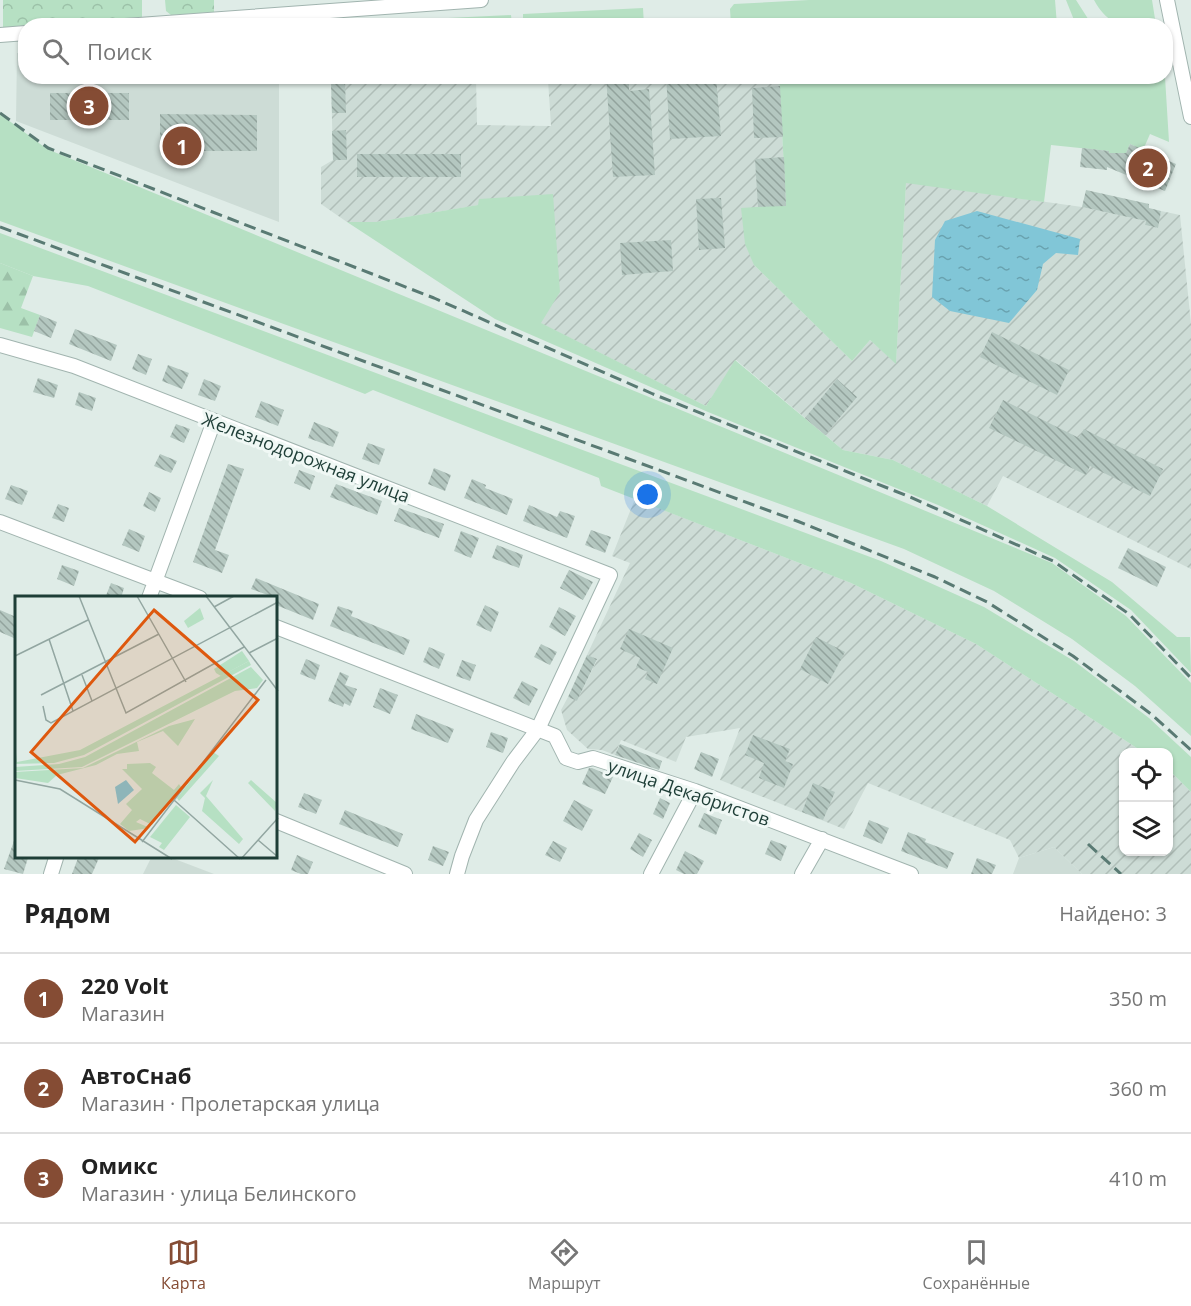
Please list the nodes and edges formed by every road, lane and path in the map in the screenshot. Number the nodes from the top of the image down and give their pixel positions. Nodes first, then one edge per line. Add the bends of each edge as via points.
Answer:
1 (481, 0) edge
2 (1167, 0) edge
3 (235, 18) edge
4 (1171, 18) edge
5 (1173, 29) edge
6 (18, 34) edge
7 (0, 35) edge
8 (1191, 117) edge
9 (0, 345) edge
10 (214, 421) junction
11 (0, 522) edge
12 (156, 580) junction
13 (150, 596) edge
14 (195, 596) edge
15 (278, 628) edge
16 (538, 729) junction
17 (695, 791) junction
18 (278, 822) edge
19 (822, 839) junction
20 (56, 859) edge
21 (51, 874) edge
22 (405, 874) edge
23 (457, 874) edge
24 (651, 874) edge
25 (802, 874) edge
26 (911, 874) edge

1 - 3 street
2 - 4 street
5 - 8 street
6 - 7 street
9 - 10 street, Железнодорожная улица via 74,366
10 - 12 street
10 - 16 street, Железнодорожная улица via 610,575
11 - 12 street
12 - 13 street
12 - 14 street
15 - 16 street, улица Декабристов
16 - 17 street, улица Декабристов via 555,736 566,758 578,762 593,759
16 - 23 street via 476,820
17 - 19 street, улица Декабристов
17 - 24 street
18 - 22 street
19 - 25 street
19 - 26 street, улица Декабристов
20 - 21 street

